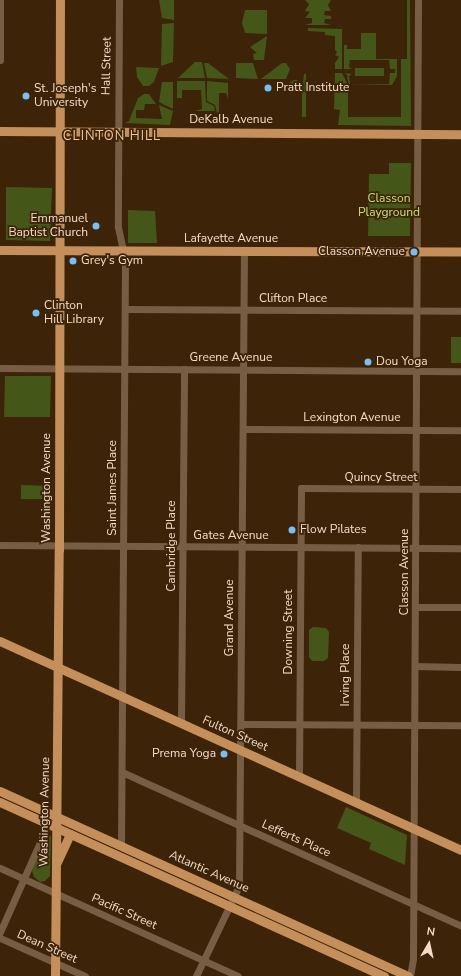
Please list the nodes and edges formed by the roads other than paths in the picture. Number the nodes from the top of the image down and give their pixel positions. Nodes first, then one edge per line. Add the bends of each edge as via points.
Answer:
1 (0, 0) edge
2 (60, 0) edge
3 (119, 0) edge
4 (418, 0) edge
5 (0, 60) edge
6 (0, 130) edge
7 (60, 131) junction
8 (118, 132) junction
9 (419, 134) junction
10 (461, 134) edge
11 (0, 250) edge
12 (60, 250) junction
13 (122, 250) junction
14 (244, 251) junction
15 (417, 252) junction
16 (461, 252) edge
17 (125, 309) junction
18 (243, 310) junction
19 (417, 311) junction
20 (461, 311) edge
21 (0, 368) edge
22 (60, 368) junction
23 (125, 369) junction
24 (184, 369) junction
25 (243, 369) junction
26 (417, 370) junction
27 (461, 371) edge
28 (243, 429) junction
29 (417, 430) junction
30 (461, 430) edge
31 (301, 488) joint
32 (416, 489) junction
33 (461, 489) edge
34 (0, 545) edge
35 (59, 546) junction
36 (124, 546) junction
37 (183, 546) junction
38 (242, 547) junction
39 (300, 547) junction
40 (358, 547) junction
41 (416, 548) junction
42 (461, 548) edge
43 (415, 607) junction
44 (461, 607) edge
45 (0, 641) edge
46 (415, 666) junction
47 (58, 667) junction
48 (461, 667) edge
49 (122, 696) junction
50 (181, 723) junction
51 (241, 724) junction
52 (299, 724) junction
53 (356, 724) junction
54 (415, 725) junction
55 (461, 725) edge
56 (240, 750) junction
57 (122, 772) junction
58 (298, 776) junction
59 (0, 791) edge
60 (0, 802) edge
61 (356, 802) junction
62 (57, 816) junction
63 (53, 826) junction
64 (240, 826) junction
65 (414, 828) junction
66 (67, 835) junction
67 (121, 846) junction
68 (461, 850) edge
69 (56, 865) junction
70 (0, 868) edge
71 (24, 879) junction
72 (56, 893) junction
73 (235, 897) junction
74 (414, 905) junction
75 (229, 906) junction
76 (461, 926) edge
77 (0, 932) edge
78 (0, 938) edge
79 (203, 960) junction
80 (55, 962) junction
81 (55, 976) edge
82 (85, 976) edge
83 (196, 976) edge
84 (238, 976) edge
85 (384, 976) edge
86 (409, 976) edge

1 - 5 street
2 - 7 main road, Washington Avenue
3 - 8 street, Hall Street
4 - 9 street, Classon Avenue
6 - 7 main road, DeKalb Avenue
7 - 8 main road, DeKalb Avenue
7 - 12 main road, Washington Avenue
8 - 9 main road, DeKalb Avenue
8 - 13 street, Saint James Place via 118,227
9 - 10 main road, DeKalb Avenue
9 - 15 street, Classon Avenue
11 - 12 main road, Lafayette Avenue
12 - 13 main road, Lafayette Avenue
12 - 22 main road, Washington Avenue
13 - 14 main road, Lafayette Avenue
13 - 17 street, Saint James Place via 125,261
14 - 15 main road, Lafayette Avenue
14 - 18 street, Grand Avenue
15 - 16 main road, Lafayette Avenue
15 - 19 street, Classon Avenue
17 - 18 street, Clifton Place
17 - 23 street, Saint James Place
18 - 19 street, Clifton Place
18 - 25 street, Grand Avenue
19 - 20 street, Clifton Place
19 - 26 street, Classon Avenue
21 - 22 street, Greene Avenue
22 - 23 street, Greene Avenue
22 - 35 main road, Washington Avenue
23 - 24 street, Greene Avenue
23 - 36 street, Saint James Place
24 - 25 street, Greene Avenue
24 - 37 street, Cambridge Place
25 - 26 street, Greene Avenue
25 - 28 street, Grand Avenue
26 - 27 street, Greene Avenue
26 - 29 street, Classon Avenue
28 - 29 street, Lexington Avenue
28 - 38 street, Grand Avenue
29 - 30 street, Lexington Avenue
29 - 32 street, Classon Avenue
31 - 32 street, Quincy Street
31 - 39 street, Downing Street
32 - 33 street, Quincy Street
32 - 41 street, Classon Avenue
34 - 35 street, Gates Avenue
35 - 36 street, Gates Avenue
35 - 47 main road, Washington Avenue
36 - 37 street, Gates Avenue
36 - 49 street, Saint James Place
37 - 38 street, Gates Avenue
37 - 50 street, Cambridge Place
38 - 39 street, Gates Avenue
38 - 51 street, Grand Avenue
39 - 40 street, Gates Avenue
39 - 52 street, Downing Street
40 - 41 street, Gates Avenue
40 - 53 street, Irving Place
41 - 42 street, Gates Avenue
41 - 43 street, Classon Avenue
43 - 44 street
43 - 46 street, Classon Avenue
45 - 47 main road, Fulton Street
46 - 48 street
46 - 54 street, Classon Avenue
47 - 49 main road, Fulton Street
47 - 62 main road, Washington Avenue
49 - 50 main road, Fulton Street
49 - 57 street, Saint James Place
50 - 56 main road, Fulton Street
51 - 52 street
51 - 56 street, Grand Avenue
52 - 53 street
52 - 58 street, Downing Street
53 - 54 street
53 - 61 street, Irving Place
54 - 55 street
54 - 65 street, Classon Avenue
56 - 58 main road, Fulton Street
56 - 64 street, Grand Avenue
57 - 64 street, Lefferts Place
57 - 67 street, Saint James Place
58 - 61 main road, Fulton Street
59 - 62 main road, Atlantic Avenue
60 - 63 main road, Atlantic Avenue
61 - 65 main road, Fulton Street
62 - 63 main road, Washington Avenue
62 - 67 main road, Atlantic Avenue
63 - 66 main road, Atlantic Avenue
63 - 69 main road, Washington Avenue
63 - 71 street
64 - 73 street, Grand Avenue via 239,886
64 - 74 street, Lefferts Place
65 - 68 main road, Fulton Street
65 - 74 street, Classon Avenue
66 - 69 main road
66 - 75 main road, Atlantic Avenue
67 - 73 main road, Atlantic Avenue
69 - 72 main road, Washington Avenue
70 - 71 street, Pacific Street
71 - 72 street, Pacific Street
71 - 77 street
72 - 79 street, Pacific Street
72 - 80 main road, Washington Avenue
73 - 75 street, Grand Avenue
73 - 86 main road, Atlantic Avenue
74 - 76 street, Lefferts Place
74 - 86 street, Classon Avenue via 413,963
75 - 79 street, Grand Avenue
75 - 85 main road, Atlantic Avenue
78 - 80 street, Dean Street
79 - 83 street, Grand Avenue
79 - 84 street, Pacific Street
80 - 81 main road, Washington Avenue
80 - 82 street, Dean Street

